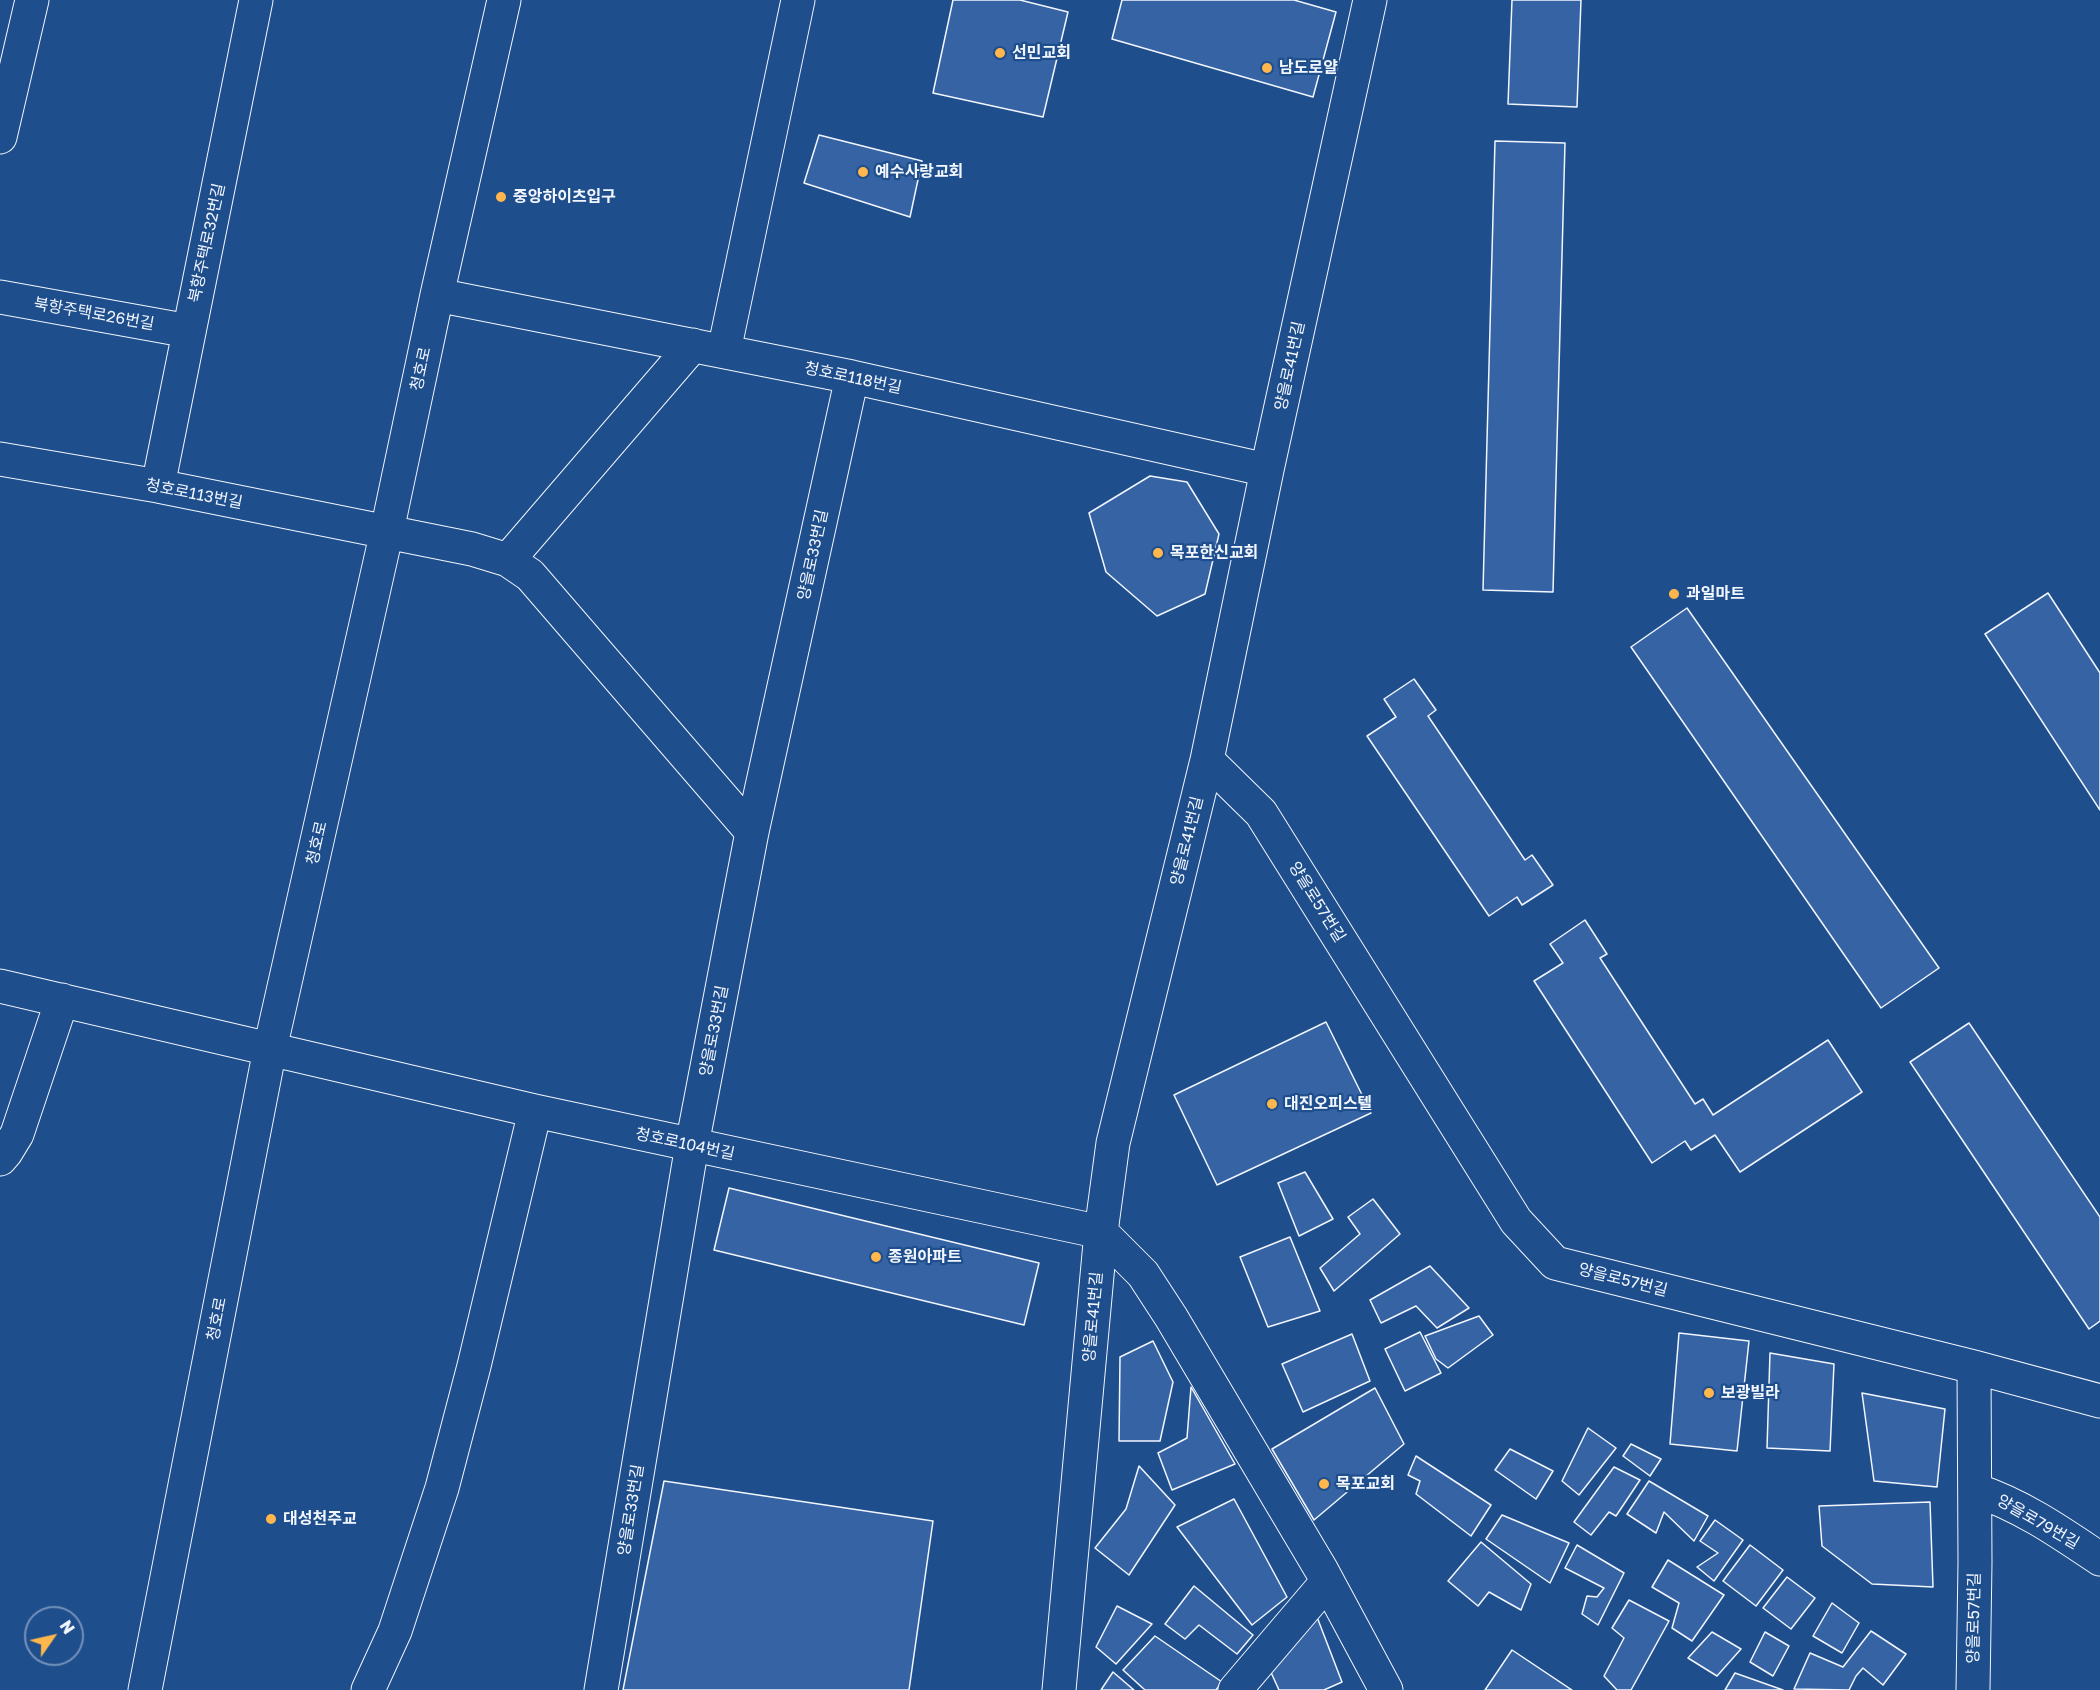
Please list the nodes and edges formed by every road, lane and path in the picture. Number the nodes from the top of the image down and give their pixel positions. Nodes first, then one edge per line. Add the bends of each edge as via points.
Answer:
1 (32, 0) edge
2 (256, 0) edge
3 (504, 0) edge
4 (798, 0) edge
5 (1370, 0) edge
6 (0, 137) edge
7 (436, 295) junction
8 (0, 297) edge
9 (189, 331) junction
10 (708, 348) junction
11 (852, 377) junction
12 (0, 459) edge
13 (1267, 470) junction
14 (158, 486) junction
15 (387, 531) junction
16 (508, 560) junction
17 (1208, 760) junction
18 (752, 832) junction
19 (0, 986) edge
20 (62, 1000) junction
21 (270, 1050) junction
22 (535, 1111) junction
23 (692, 1145) junction
24 (0, 1159) edge
25 (1101, 1232) junction
26 (1974, 1367) junction
27 (2100, 1401) edge
28 (1975, 1490) junction
29 (2100, 1559) edge
30 (1327, 1582) junction
31 (146, 1690) edge
32 (368, 1690) edge
33 (601, 1690) edge
34 (1059, 1690) edge
35 (1235, 1690) edge
36 (1386, 1690) edge
37 (1973, 1690) edge

1 - 6 street
2 - 9 street, 북항주택로32번길
3 - 7 street, 청호로
4 - 10 street
5 - 13 street, 양을로41번길
7 - 10 street, 청호로118번길
7 - 15 street, 청호로
8 - 9 street, 북항주택로26번길
9 - 14 street, 북항주택로32번길
10 - 11 street, 청호로118번길
10 - 16 street
11 - 13 street, 청호로118번길
11 - 18 street, 양을로33번길
12 - 14 street, 청호로113번길
13 - 17 street, 양을로41번길
14 - 15 street, 청호로113번길
15 - 16 street, 청호로113번길
15 - 21 street, 청호로
16 - 18 street, 청호로113번길 via 530,575
17 - 25 street, 양을로41번길 via 1113,1143
17 - 26 street, 양을로57번길 via 1261,813 1516,1221 1554,1263
18 - 23 street, 양을로33번길
19 - 20 street, 청호로104번길
20 - 21 street, 청호로104번길
20 - 24 street via 17,1134
21 - 22 street, 청호로104번길
21 - 31 street, 청호로
22 - 23 street, 청호로104번길
22 - 32 street via 442,1488 395,1631
23 - 25 street, 청호로104번길
23 - 33 street, 양을로33번길
25 - 30 street via 1143,1274 1154,1291
25 - 34 street, 양을로41번길
26 - 27 street
26 - 28 street, 양을로57번길
28 - 29 street, 양을로79번길 via 2042,1520
28 - 37 street, 양을로57번길
30 - 35 street
30 - 36 street

